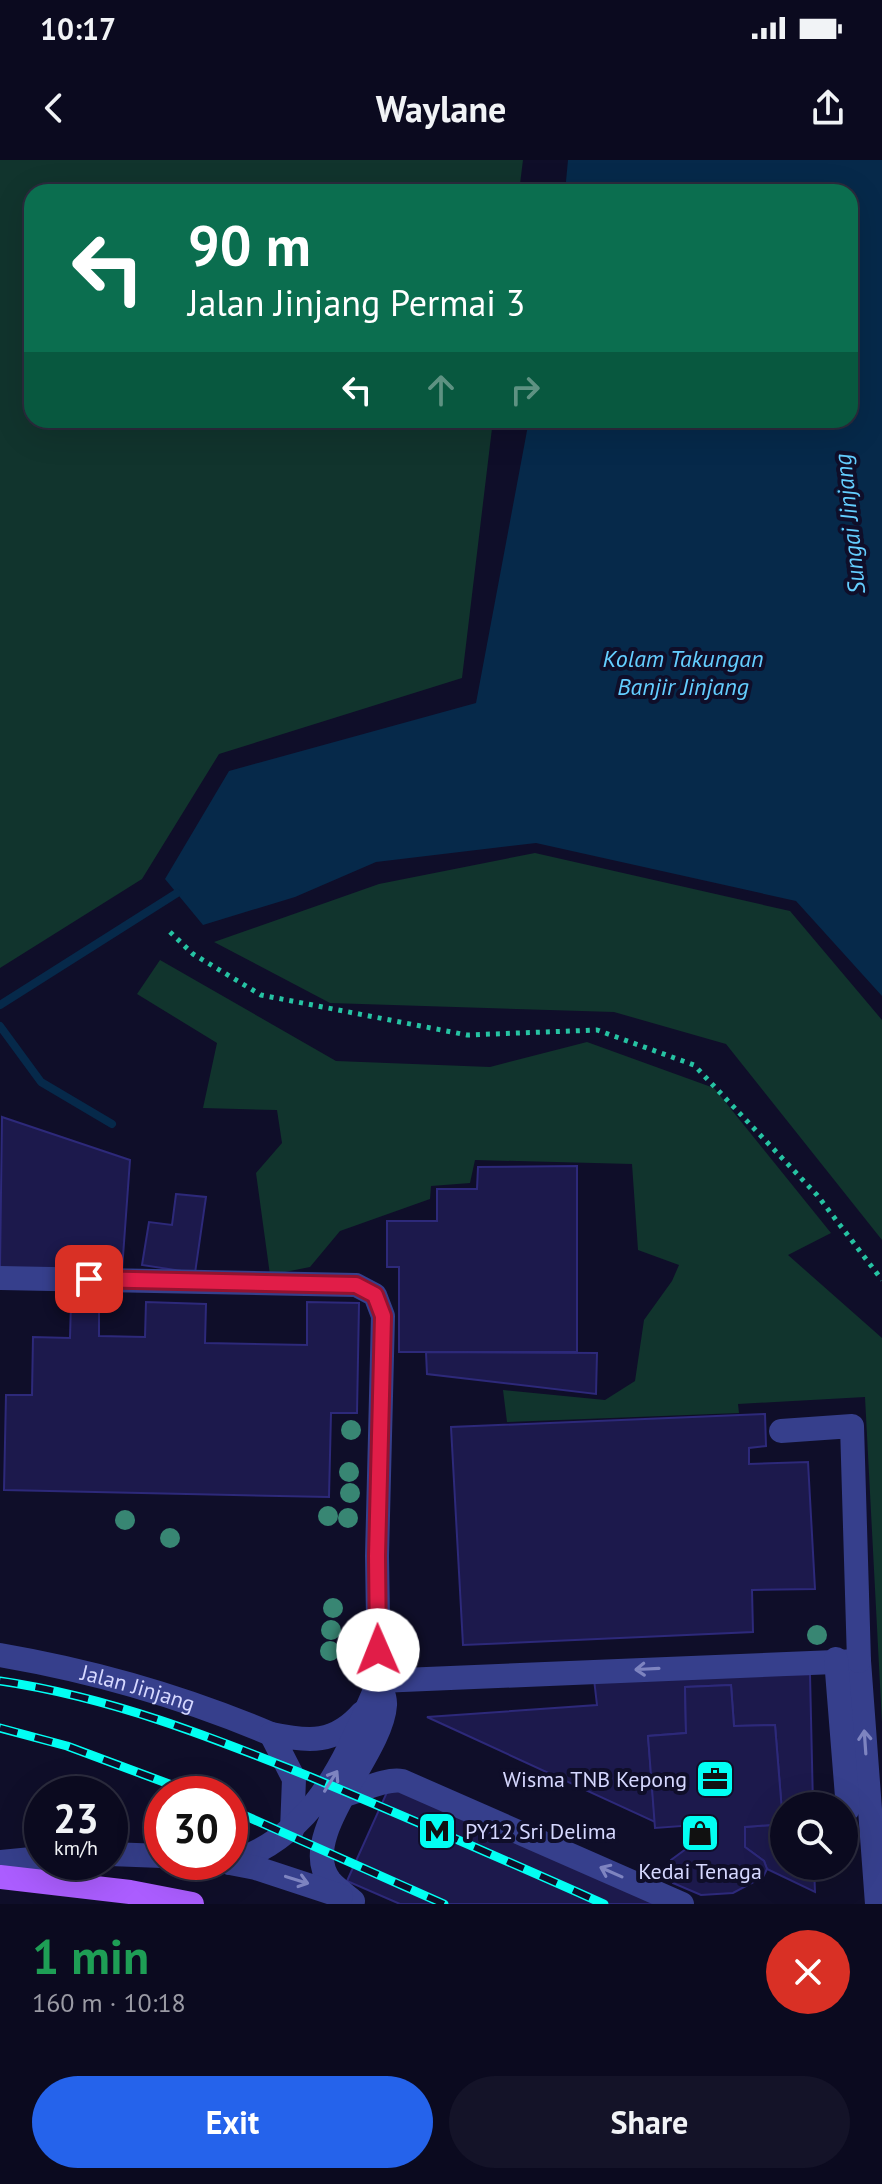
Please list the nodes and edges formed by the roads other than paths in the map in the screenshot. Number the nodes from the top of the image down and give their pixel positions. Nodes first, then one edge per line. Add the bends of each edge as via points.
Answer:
1 (0, 1278) edge
2 (781, 1431) dead end
3 (0, 1655) edge
4 (848, 1660) junction
5 (379, 1681) junction
6 (369, 1705) junction
7 (271, 1734) junction
8 (848, 1792) edge
9 (344, 1795) junction
10 (292, 1830) junction
11 (248, 1857) edge
12 (24, 1860) edge
13 (0, 1862) edge
14 (248, 1869) edge
15 (0, 1877) edge
16 (357, 1902) edge
17 (192, 1904) edge
18 (682, 1904) edge
19 (877, 1904) edge

1 - 5 street via 356,1285 375,1295 383,1316
2 - 4 street via 852,1426
3 - 7 street, Jalan Jinjang via 193,1703
4 -> 5 street
4 - 8 street
19 -> 4 street
5 - 6 street
5 - 9 street via 385,1704 373,1745
6 - 7 street, Jalan Jinjang via 348,1729 327,1738
10 -> 6 street via 344,1759
7 - 10 street via 294,1779
9 - 16 street via 325,1836 323,1861 329,1880
18 -> 9 street via 402,1781 391,1779
10 - 11 street
12 - 13 street
14 -> 16 street
15 - 17 main road

